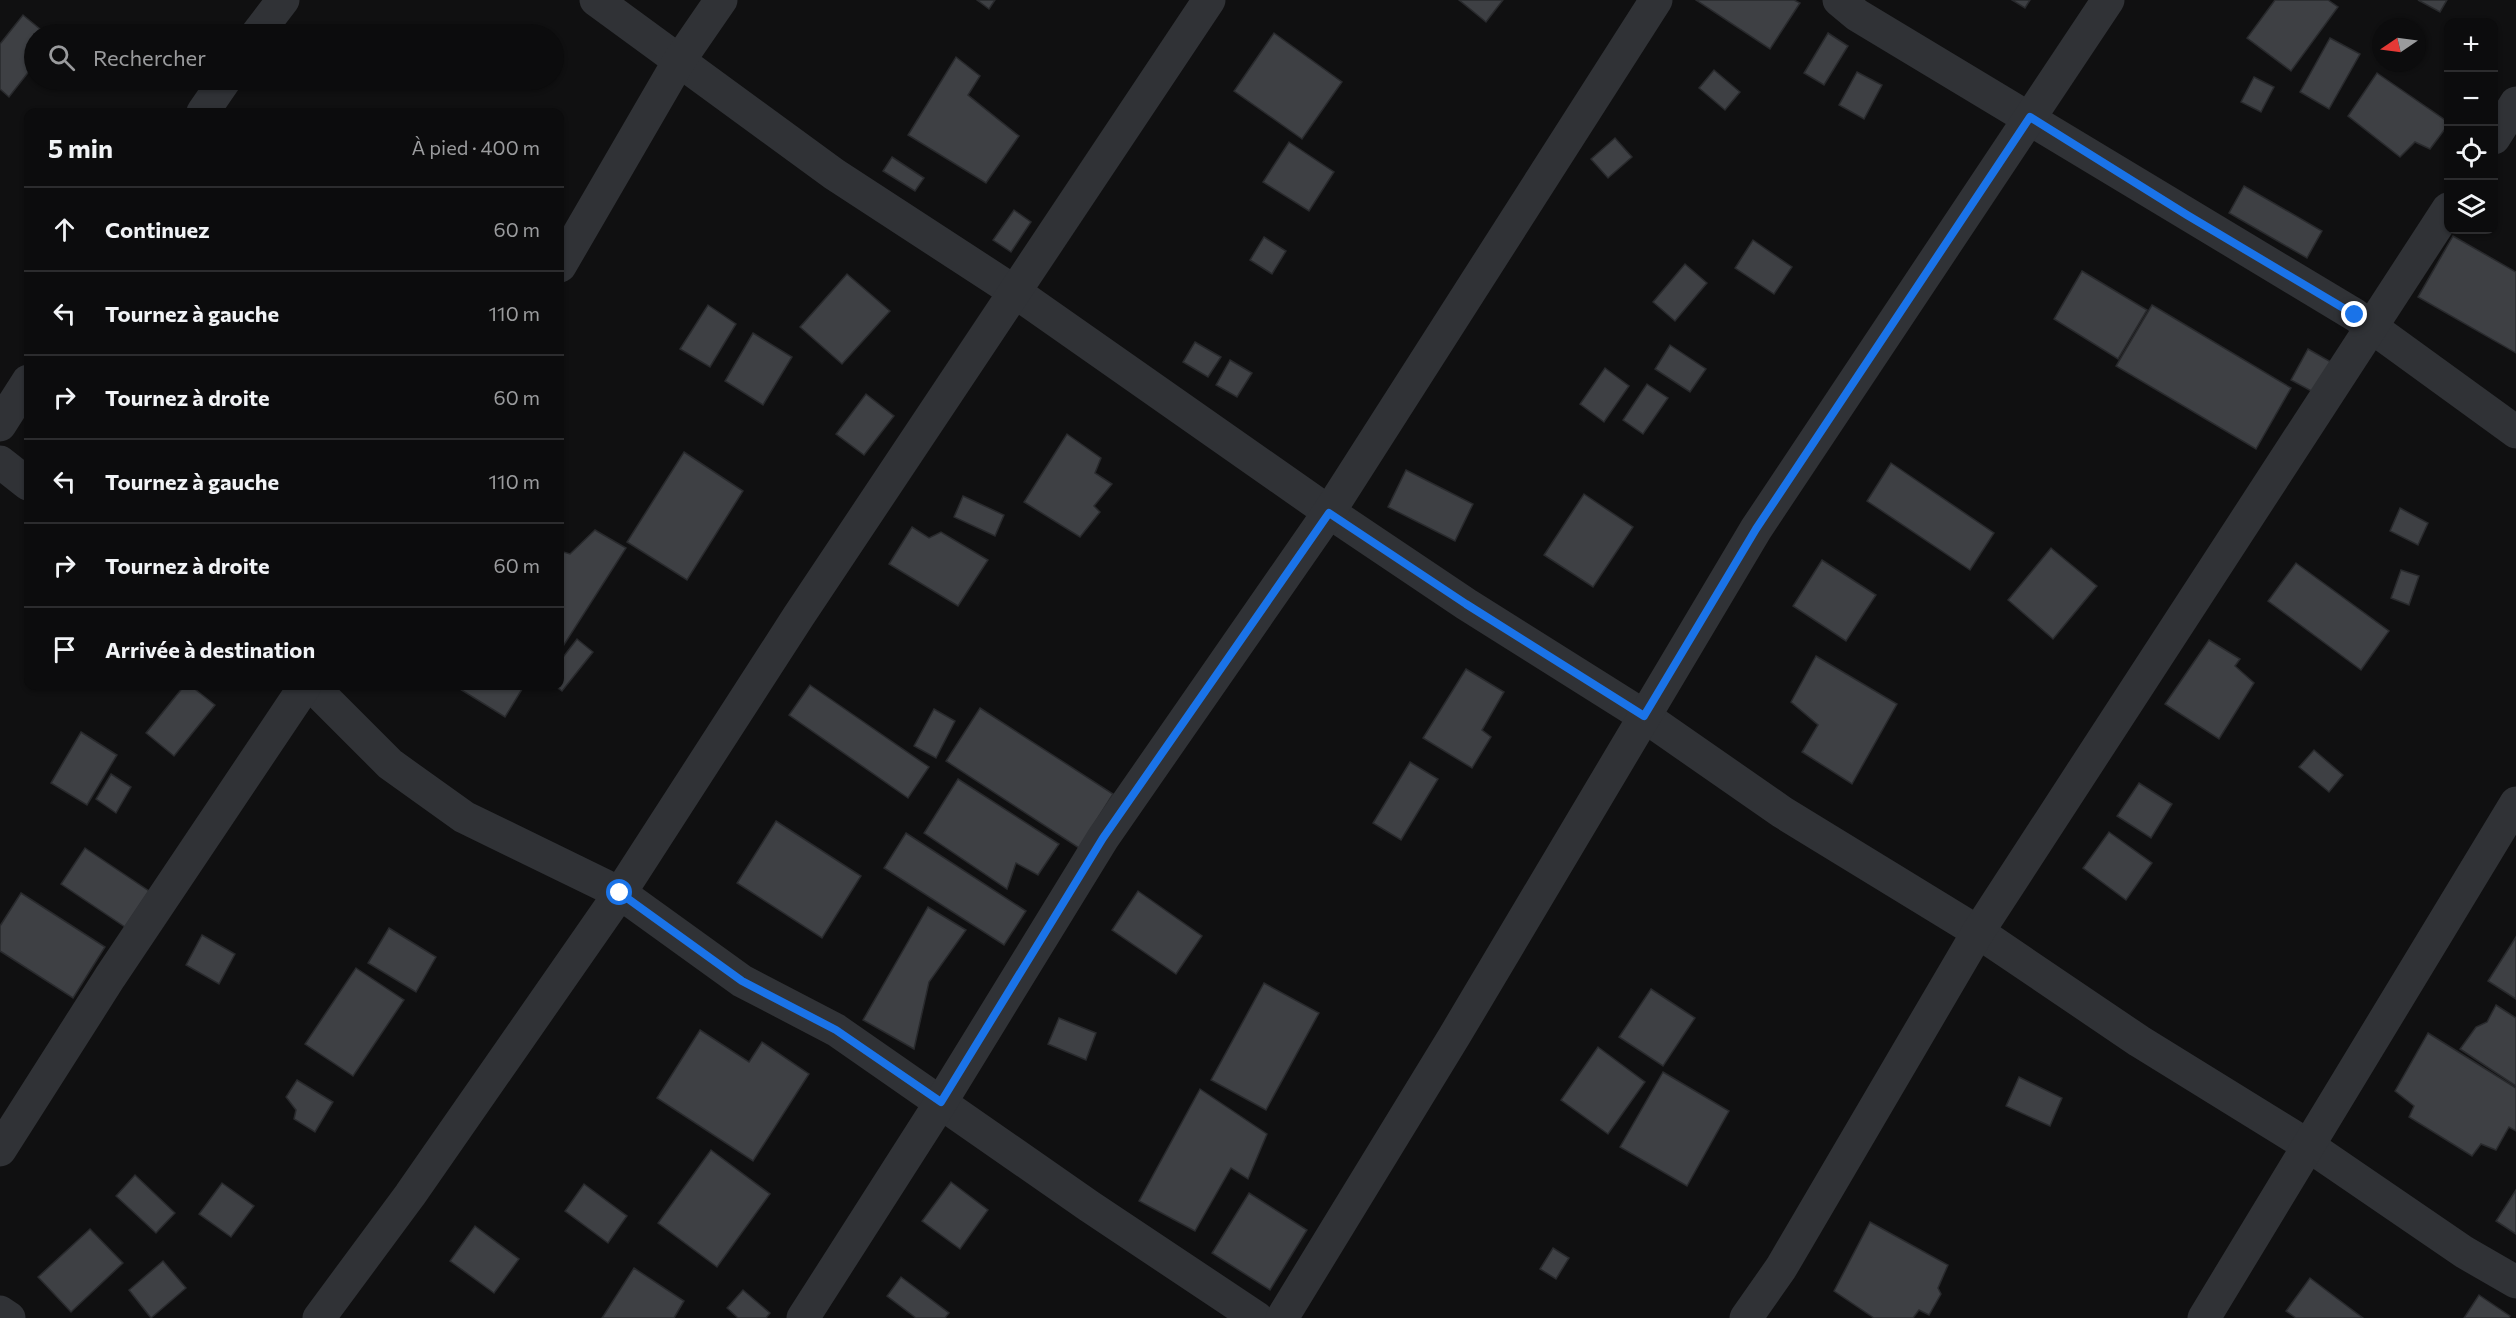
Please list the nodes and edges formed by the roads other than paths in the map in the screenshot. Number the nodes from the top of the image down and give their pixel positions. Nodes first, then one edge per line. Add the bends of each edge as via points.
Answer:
1 (283, 0) edge
2 (596, 0) edge
3 (721, 0) edge
4 (1209, 0) edge
5 (1656, 0) edge
6 (1839, 0) edge
7 (2108, 0) edge
8 (265, 24) edge
9 (680, 61) junction
10 (218, 90) edge
11 (2516, 103) edge
12 (206, 108) edge
13 (2030, 117) junction
14 (2498, 130) edge
15 (2444, 216) edge
16 (564, 259) edge
17 (1015, 292) junction
18 (2374, 328) junction
19 (24, 387) edge
20 (0, 425) edge
21 (2516, 432) edge
22 (0, 462) edge
23 (24, 481) edge
24 (1329, 513) junction
25 (302, 690) edge
26 (316, 690) edge
27 (1644, 716) junction
28 (2516, 803) edge
29 (620, 893) junction
30 (1978, 932) junction
31 (941, 1102) junction
32 (2309, 1146) junction
33 (0, 1150) edge
34 (2516, 1282) edge
35 (0, 1312) edge
36 (9, 1318) edge
37 (320, 1318) edge
38 (803, 1318) edge
39 (1257, 1318) edge
40 (1282, 1318) edge
41 (1746, 1318) edge
42 (2204, 1318) edge

1 - 8 street
2 - 9 street
3 - 9 street
4 - 17 street
5 - 24 street
6 - 13 street via 1857,15
7 - 13 street
9 - 16 street
9 - 17 street via 834,174
10 - 12 street
11 - 14 street
13 - 18 street
13 - 27 street via 1756,529
15 - 18 street
17 - 24 street
17 - 29 street
18 - 21 street
18 - 30 street
19 - 20 street
22 - 23 street
24 - 27 street
24 - 31 street via 1103,838
25 - 33 street via 110,977
26 - 29 street via 390,764 464,817
27 - 30 street via 1782,812
27 - 40 street
28 - 32 street
29 - 31 street via 742,981 836,1030
29 - 37 street
30 - 32 street via 2139,1041
30 - 41 street via 1781,1268
31 - 38 street
31 - 39 street
32 - 34 street via 2464,1252
32 - 42 street
35 - 36 street

